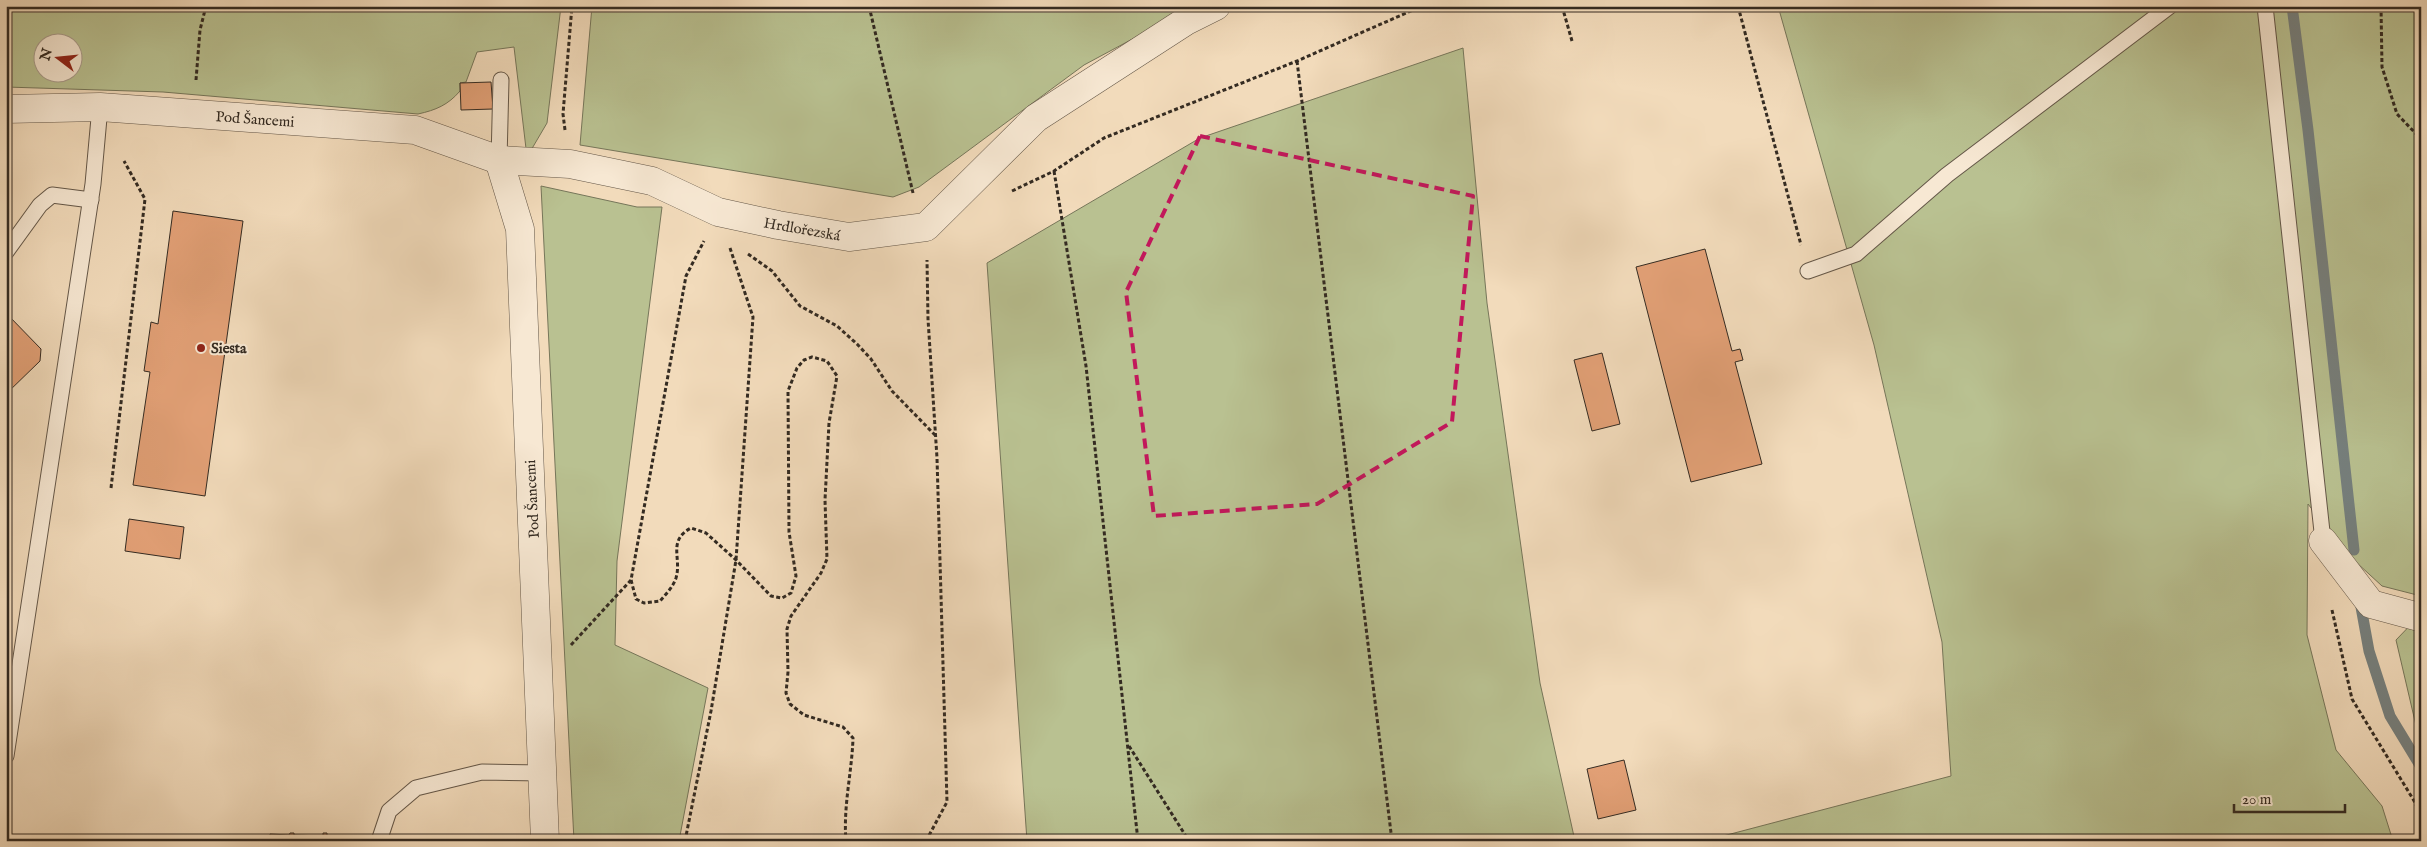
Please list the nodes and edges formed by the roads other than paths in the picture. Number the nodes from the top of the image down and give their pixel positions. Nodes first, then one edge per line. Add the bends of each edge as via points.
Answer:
1 (1216, 6) edge
2 (2170, 6) edge
3 (2265, 6) edge
4 (501, 80) dead end
5 (100, 107) junction
6 (6, 109) edge
7 (499, 160) junction
8 (90, 200) junction
9 (6, 252) edge
10 (1808, 271) road end
11 (2323, 541) joint
12 (2419, 617) dead end
13 (6, 756) edge
14 (544, 773) junction
15 (379, 841) edge
16 (545, 841) edge

1 - 7 street, Hrdlořezská via 1186,21 1036,118 926,227 849,237 718,212 652,181 570,164
2 - 10 lane via 1947,175 1856,254
3 - 11 lane
4 - 7 lane, Pod Šancemi
5 - 6 street, Pod Šancemi
5 - 7 street, Pod Šancemi via 415,130
5 - 8 lane
7 - 14 street, Pod Šancemi via 520,229
8 - 9 lane via 52,195 40,205
8 - 13 lane
11 - 12 street via 2371,604
14 - 15 lane via 482,772 416,788 389,811
14 - 16 street, Pod Šancemi

